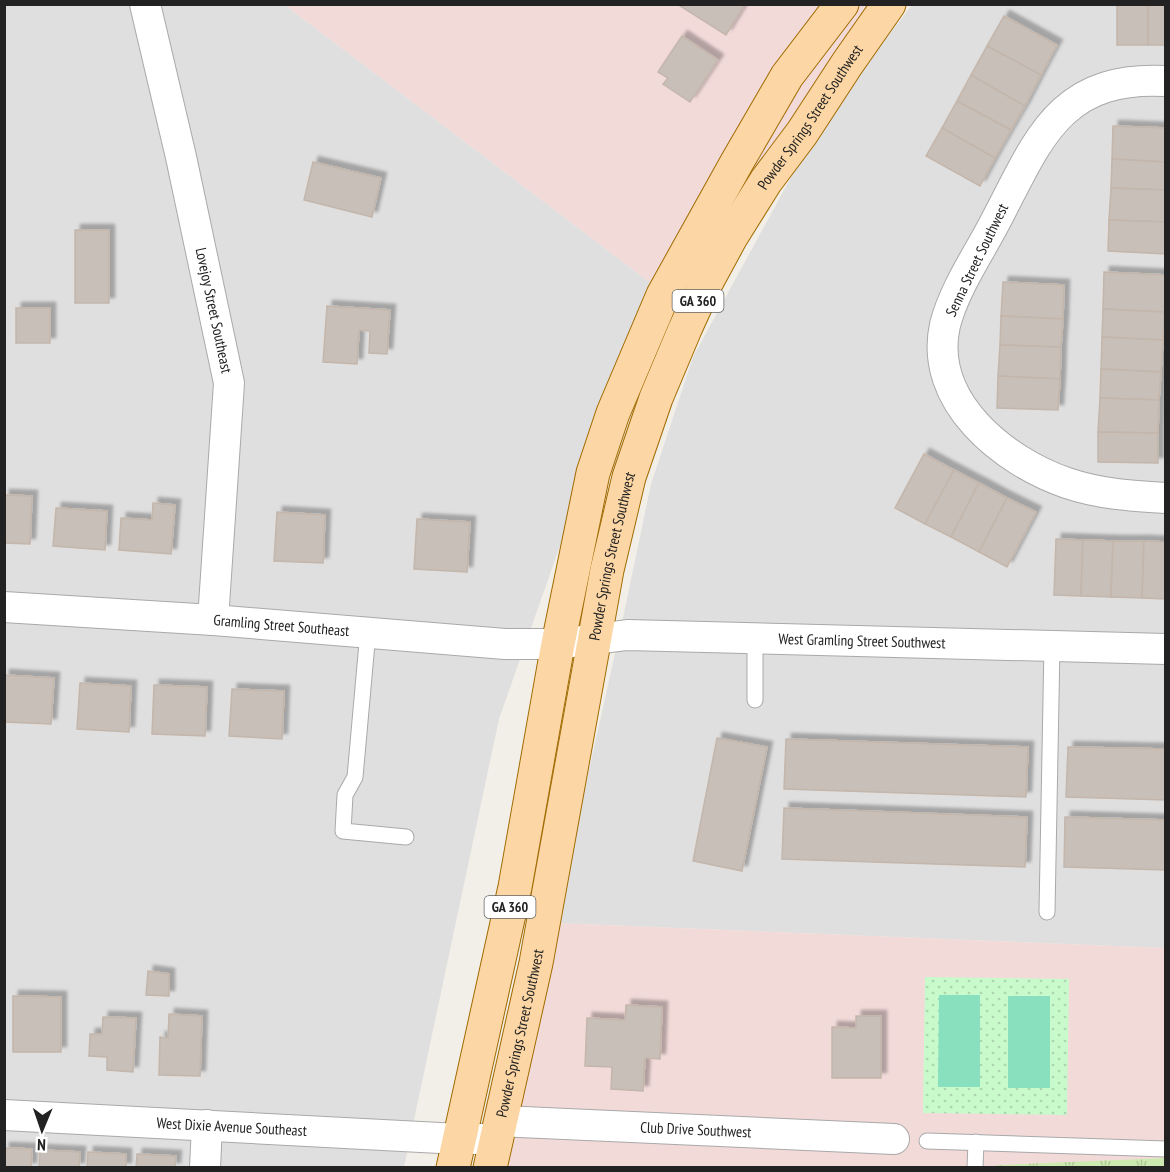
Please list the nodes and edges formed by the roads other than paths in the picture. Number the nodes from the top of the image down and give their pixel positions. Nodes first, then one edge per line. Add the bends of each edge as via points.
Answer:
1 (145, 4) edge
2 (842, 4) edge
3 (890, 4) edge
4 (1166, 81) edge
5 (1166, 498) edge
6 (4, 607) edge
7 (213, 620) junction
8 (368, 632) junction
9 (596, 638) junction
10 (755, 638) junction
11 (558, 644) junction
12 (1052, 646) junction
13 (1166, 649) edge
14 (755, 700) dead end
15 (406, 837) dead end
16 (1047, 912) dead end
17 (4, 1115) edge
18 (207, 1125) junction
19 (894, 1139) dead end
20 (927, 1141) dead end
21 (976, 1142) junction
22 (495, 1143) edge
23 (1166, 1149) edge
24 (456, 1153) edge
25 (205, 1167) edge
26 (975, 1167) edge

1 - 7 street, Lovejoy Street Southeast via 229,383
2 - 11 main road, GA 360 via 787,76 663,295 613,412 593,473
3 - 9 main road, Powder Springs Street Southwest / GA 360 via 766,181 697,303 656,398 629,477
4 - 5 street, Senna Street Southwest via 1140,80 1101,88 1058,116 1033,152 955,298 945,324 943,346 950,386 960,405 978,428 1012,455 1040,472 1077,486 1124,496
6 - 7 street, Gramling Street Southeast
7 - 8 street, Gramling Street Southeast
8 - 11 street, Gramling Street Southeast via 505,644
8 - 15 lane via 355,777 345,795 343,831
9 - 10 street, West Gramling Street Southwest
9 - 11 street, West Gramling Street Southwest
9 - 22 main road, Powder Springs Street Southwest / GA 360 via 536,963
10 - 12 street, West Gramling Street Southwest
10 - 14 lane
11 - 24 main road, GA 360 via 514,887
12 - 13 street, West Gramling Street Southwest
12 - 16 lane
17 - 18 street, West Dixie Avenue Southeast
18 - 24 street, West Dixie Avenue Southeast
18 - 25 street
19 - 22 street, Club Drive Southwest
20 - 21 lane
21 - 23 lane
21 - 26 lane
22 - 24 street, West Dixie Avenue Southeast

